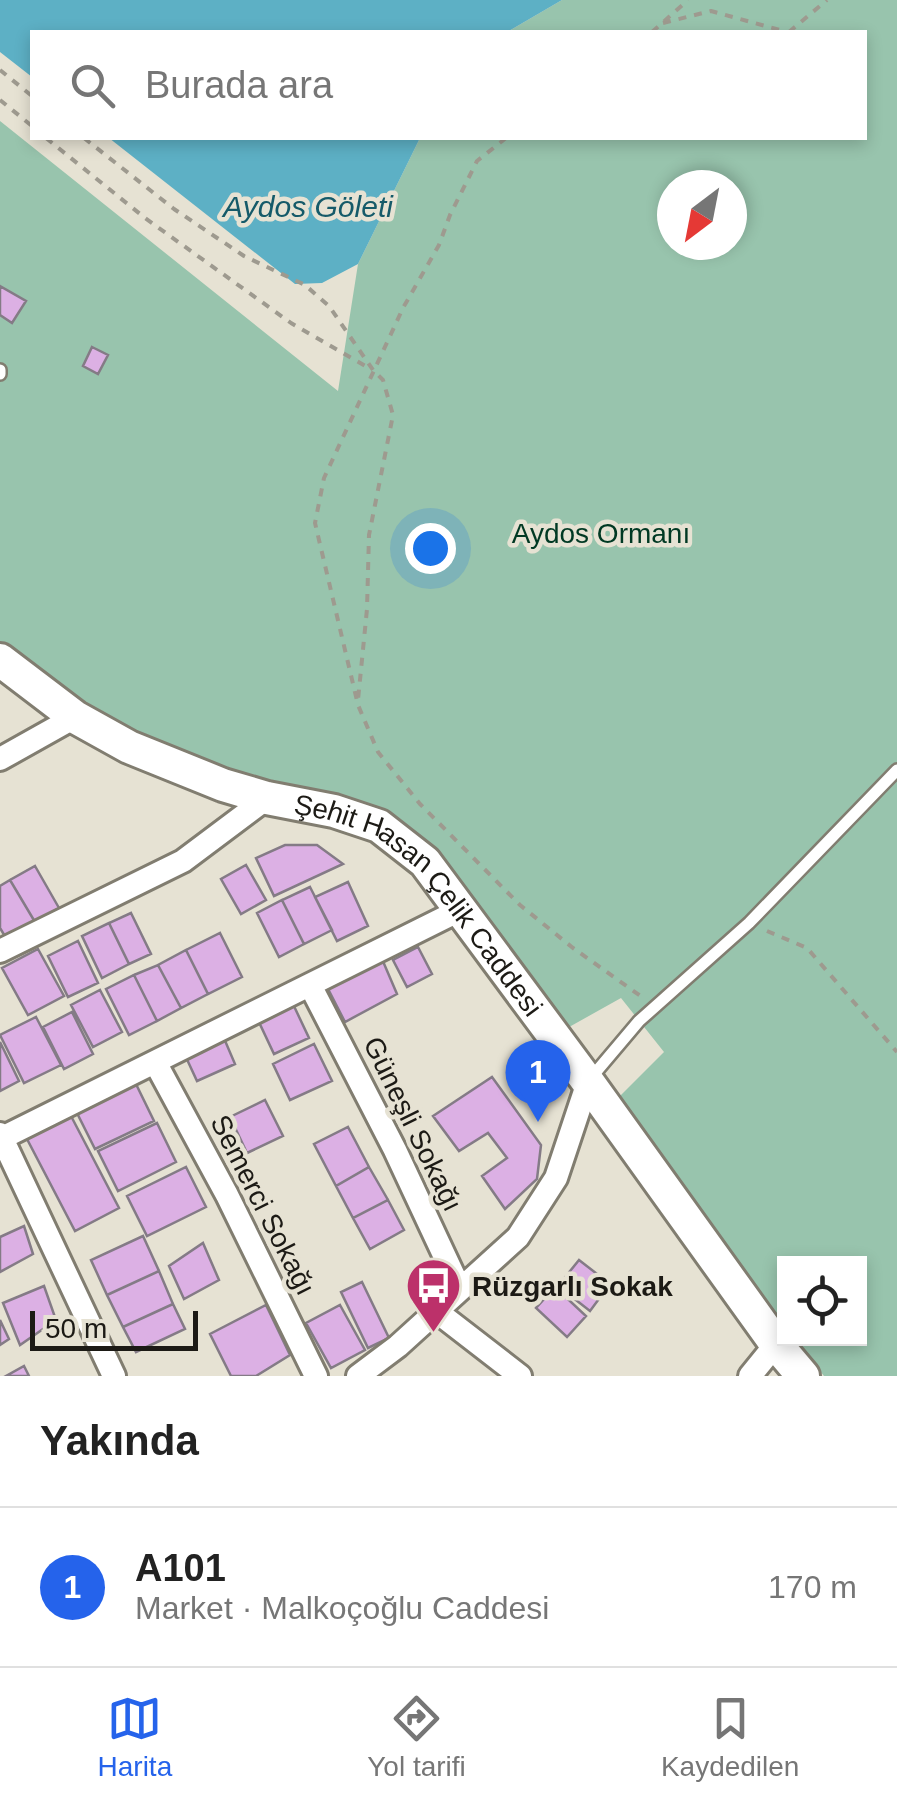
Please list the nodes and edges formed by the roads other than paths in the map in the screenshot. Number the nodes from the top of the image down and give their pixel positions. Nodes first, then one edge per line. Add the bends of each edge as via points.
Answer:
1 (0, 660) edge
2 (75, 718) junction
3 (0, 759) edge
4 (897, 770) edge
5 (267, 798) junction
6 (460, 910) junction
7 (0, 952) edge
8 (310, 985) junction
9 (155, 1062) junction
10 (588, 1082) junction
11 (1, 1137) edge
12 (460, 1290) junction
13 (436, 1311) junction
14 (776, 1344) junction
15 (114, 1376) edge
16 (316, 1376) edge
17 (358, 1376) edge
18 (520, 1376) edge
19 (750, 1376) edge
20 (803, 1376) edge

1 - 2 street, Şehit Hasan Çelik Caddesi
2 - 3 street
2 - 5 street, Şehit Hasan Çelik Caddesi via 129,747
4 - 10 lane via 749,923 639,1021
5 - 6 street, Şehit Hasan Çelik Caddesi via 380,826 426,862
5 - 7 street via 182,861
6 - 8 street
6 - 10 street, Şehit Hasan Çelik Caddesi
8 - 9 street
8 - 12 street, Güneşli Sokağı
9 - 11 street
9 - 16 street, Semerci Sokağı
10 - 12 street via 556,1178 518,1236
10 - 14 street, Şehit Hasan Çelik Caddesi
11 - 15 street
12 - 13 street
13 - 17 street
13 - 18 street
14 - 19 street
14 - 20 street, Şehit Hasan Çelik Caddesi

